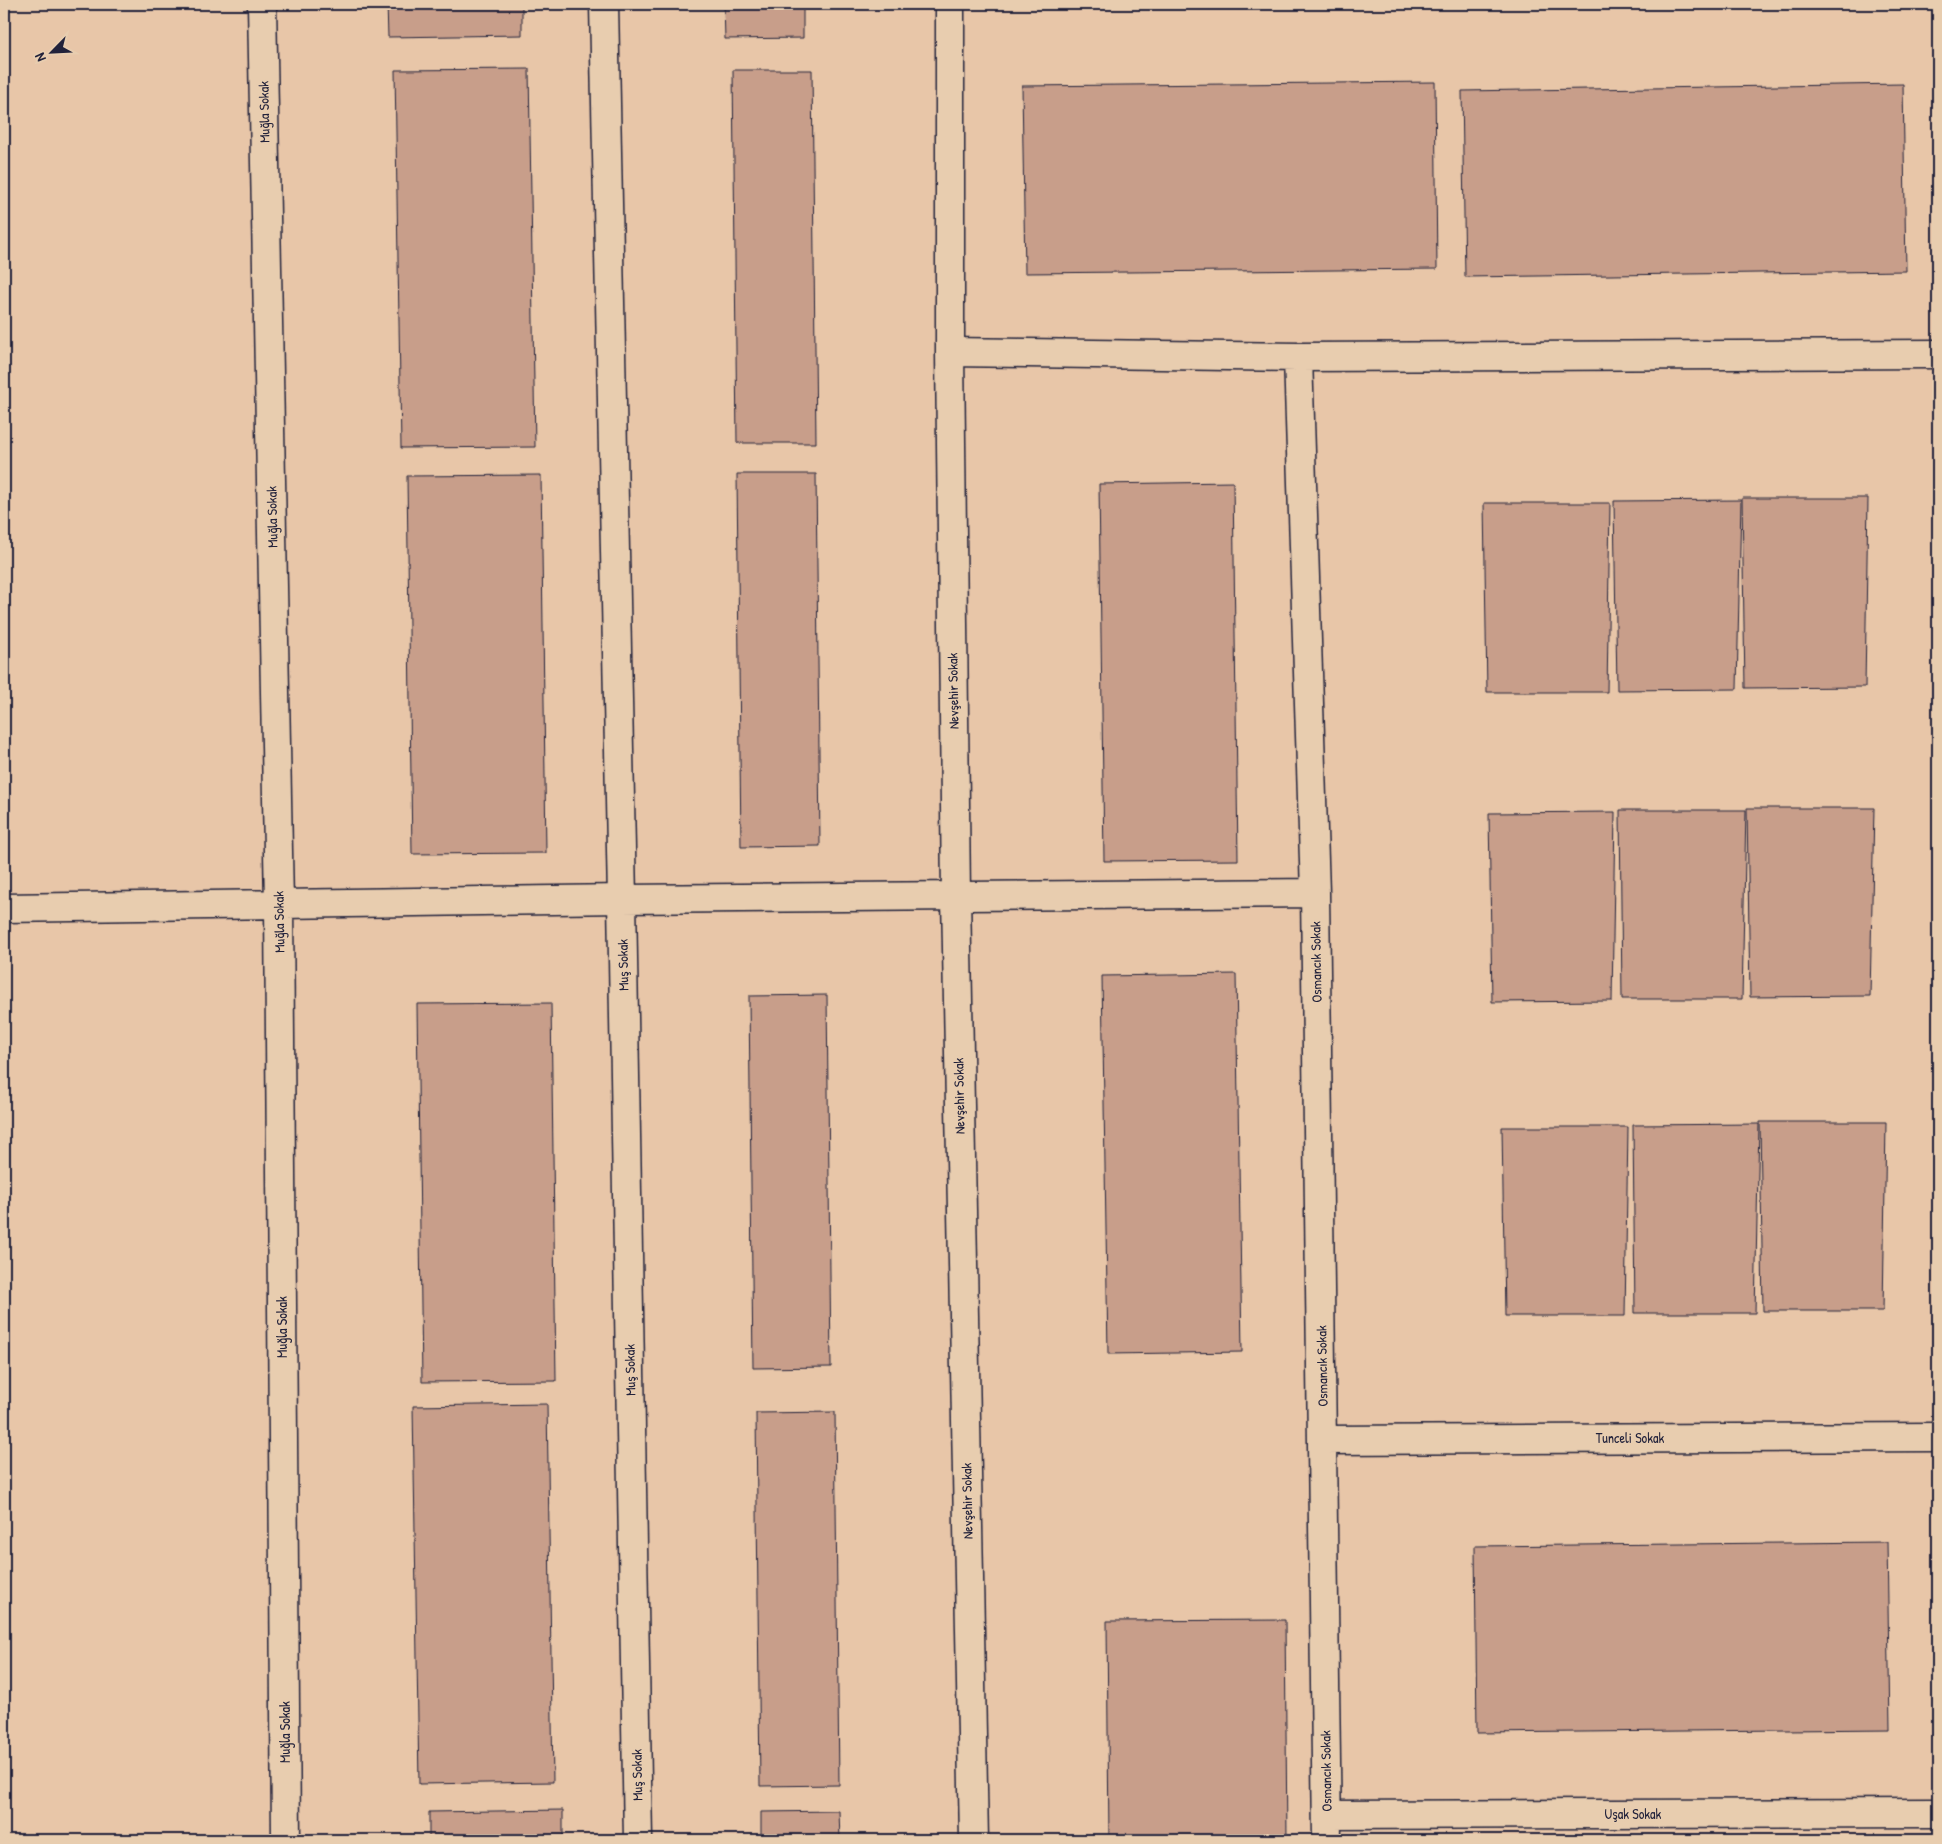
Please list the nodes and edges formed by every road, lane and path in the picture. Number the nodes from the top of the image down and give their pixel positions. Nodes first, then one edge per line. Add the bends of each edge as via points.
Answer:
1 (262, 4) edge
2 (604, 4) edge
3 (950, 4) edge
4 (950, 352) junction
5 (1938, 354) edge
6 (1298, 357) junction
7 (1316, 893) junction
8 (956, 896) junction
9 (622, 899) junction
10 (279, 904) junction
11 (4, 908) edge
12 (1938, 1437) edge
13 (1323, 1440) junction
14 (1938, 1813) edge
15 (1327, 1827) edge
16 (286, 1840) edge
17 (638, 1840) edge
18 (974, 1840) edge

1 - 10 street, Muğla Sokak
2 - 9 street, Muş Sokak
3 - 4 street, Nevşehir Sokak
4 - 6 street
4 - 8 street, Nevşehir Sokak
5 - 6 street
6 - 7 street, Osmancık Sokak
7 - 8 street
7 - 13 street, Osmancık Sokak
8 - 9 street
8 - 18 street, Nevşehir Sokak
9 - 10 street
9 - 17 street, Muş Sokak
10 - 11 street
10 - 16 street, Muğla Sokak
12 - 13 street, Tunceli Sokak
13 - 15 street, Osmancık Sokak
14 - 15 street, Uşak Sokak

